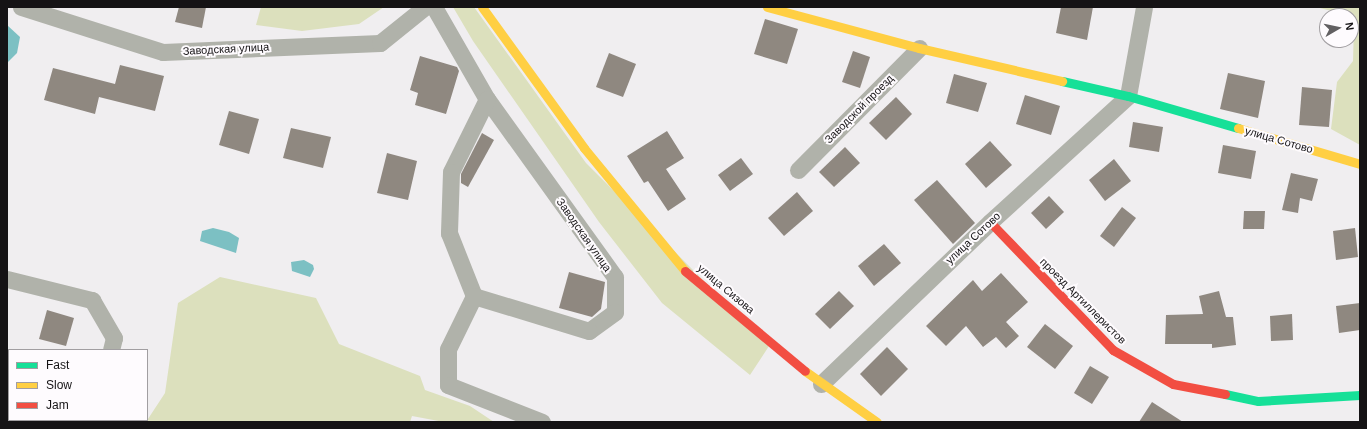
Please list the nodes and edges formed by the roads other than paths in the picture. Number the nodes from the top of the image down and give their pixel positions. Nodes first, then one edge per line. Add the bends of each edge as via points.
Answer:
1 (21, 7) edge
2 (425, 7) edge
3 (434, 7) edge
4 (482, 7) edge
5 (767, 7) edge
6 (1144, 7) edge
7 (919, 48) junction
8 (1128, 96) junction
9 (487, 99) junction
10 (1360, 164) edge
11 (798, 170) dead end
12 (990, 222) junction
13 (7, 279) edge
14 (474, 296) junction
15 (111, 349) edge
16 (821, 384) junction
17 (1360, 395) edge
18 (542, 422) edge
19 (878, 422) edge

1 - 2 street, Заводская улица via 163,52 380,44
3 - 9 street
4 - 16 street, улица Сизова via 584,148 685,271
5 - 7 street, улица Сотово
6 - 8 street
7 - 8 street, улица Сотово
7 - 11 street, Заводской проезд
8 - 10 street, улица Сотово
8 - 12 street, улица Сотово
9 - 14 street via 451,172 448,233
9 - 14 street, Заводская улица via 615,278 614,312 588,331
12 - 16 street, улица Сотово
12 - 17 street, проезд Артиллеристов via 1113,350 1173,384 1258,401
13 - 15 street via 92,300 114,338
14 - 18 street via 448,349 448,385
16 - 19 street, улица Сизова

